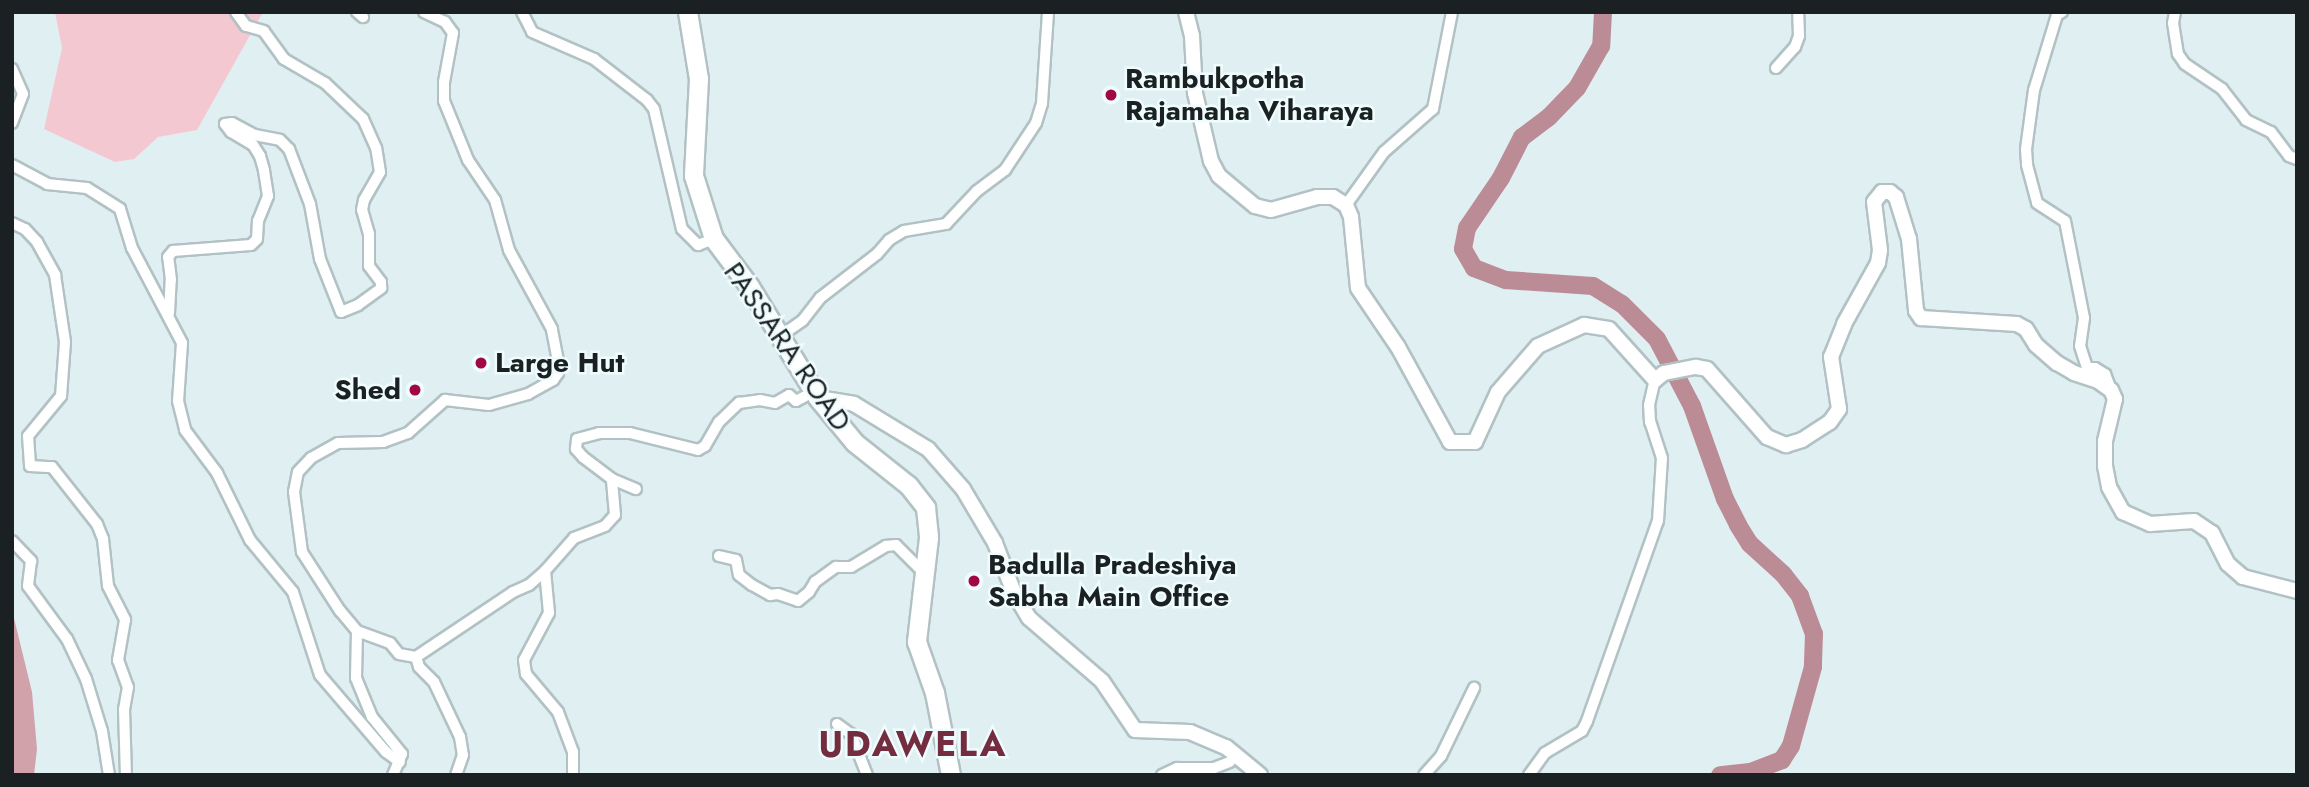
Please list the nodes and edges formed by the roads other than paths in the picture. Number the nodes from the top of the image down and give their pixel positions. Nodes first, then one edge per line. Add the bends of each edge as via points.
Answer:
1 (236, 12) edge
2 (424, 12) edge
3 (522, 12) edge
4 (688, 12) edge
5 (1048, 12) edge
6 (1186, 12) edge
7 (1452, 12) edge
8 (1798, 12) edge
9 (2062, 12) edge
10 (2175, 12) edge
11 (1776, 68) dead end
12 (12, 69) edge
13 (12, 123) edge
14 (2297, 159) edge
15 (12, 165) edge
16 (1346, 205) junction
17 (12, 223) edge
18 (714, 239) junction
19 (169, 313) junction
20 (779, 337) junction
21 (1659, 377) junction
22 (2111, 390) junction
23 (815, 395) junction
24 (612, 479) junction
25 (636, 489) dead end
26 (12, 541) edge
27 (719, 556) dead end
28 (545, 571) junction
29 (924, 573) junction
30 (2297, 591) edge
31 (357, 631) junction
32 (416, 657) junction
33 (1474, 688) dead end
34 (837, 724) dead end
35 (400, 762) junction
36 (1230, 762) dead end
37 (109, 775) edge
38 (126, 775) edge
39 (393, 775) edge
40 (456, 775) edge
41 (573, 775) edge
42 (867, 775) edge
43 (951, 775) edge
44 (1162, 775) edge
45 (1260, 775) edge
46 (1424, 775) edge
47 (1529, 775) edge

1 - 19 street via 246,26 264,31 284,59 325,83 363,119 376,148 380,172 362,210 369,234 369,266 381,288 341,312 320,259 310,204 289,149 280,140 255,135 232,123 225,124 253,145 264,170 268,196 257,239 251,245 173,251 169,257
2 - 31 street via 445,22 453,33 444,101 468,160 495,200 509,250 552,328 558,373 528,394 489,405 445,400 408,433 383,442 338,443 311,458 298,472 294,492 302,552
3 - 18 street via 532,32 594,59 647,100 654,109 682,229 698,245
4 - 18 highway, PASSARA ROAD via 699,79 694,176
5 - 20 street via 1042,103 1036,122 1005,170 977,191 947,224 904,231 889,240
6 - 16 street via 1195,93 1211,161 1219,176 1255,206 1270,211 1317,197 1333,197
7 - 16 street via 1433,109 1384,152
8 - 11 street via 1795,47
9 - 22 street via 2057,15 2034,90 2027,165 2037,203 2065,221 2084,318 2080,346 2087,368 2105,374
10 - 14 street via 2178,54 2185,64 2222,89 2246,120 2270,132 2289,156
12 - 13 street via 23,94
15 - 19 street via 47,184 87,188 120,209 132,248
16 - 21 street via 1358,288 1398,346 1450,442 1475,442 1498,391 1538,346 1584,325 1609,329
17 - 38 street via 37,242 55,275 65,342 61,396 28,436 30,466 52,467 97,524 103,539 108,586 125,620 118,660 128,687
18 - 20 highway, PASSARA ROAD
19 - 35 street via 182,342 178,401 185,430 217,473 250,540 293,592 320,675 386,752
20 - 23 highway, PASSARA ROAD
21 - 22 street via 1696,367 1711,371 1751,422 1786,445 1830,422 1839,409 1831,357 1878,263 1874,202 1882,192 1890,192 1896,197 1909,239 1916,311 1921,318 2017,324 2057,363
21 - 47 street via 1650,405 1650,422 1662,458 1658,521 1582,731 1545,753
22 - 30 street via 2115,399 2105,441 2105,466 2109,487 2123,512 2150,524 2194,521 2212,533 2228,564 2243,577
23 - 24 street via 796,401 789,395 775,403 739,403 698,450 630,433 577,439 574,443 583,457
23 - 29 highway, PASSARA ROAD via 855,443 922,500 928,519
23 - 45 street via 854,404 928,449 970,500 1029,618 1101,681 1135,730 1190,732 1226,747
24 - 25 street
24 - 28 street via 615,515 606,526 574,538
26 - 37 street via 31,561 28,586 67,639 86,679
27 - 29 street via 736,560 739,575 752,585 770,595 798,601 836,567 851,567 886,546 897,545
28 - 32 street
28 - 41 street via 549,614 524,660 526,674 558,712 573,752
29 - 43 highway, PASSARA ROAD via 917,642 935,693
31 - 32 street via 390,643 398,654
31 - 35 street via 356,678 372,717 399,747
32 - 40 street via 458,728 463,755
33 - 46 street via 1441,756
34 - 42 street via 850,734
35 - 39 street
36 - 44 street via 1214,768 1177,768

